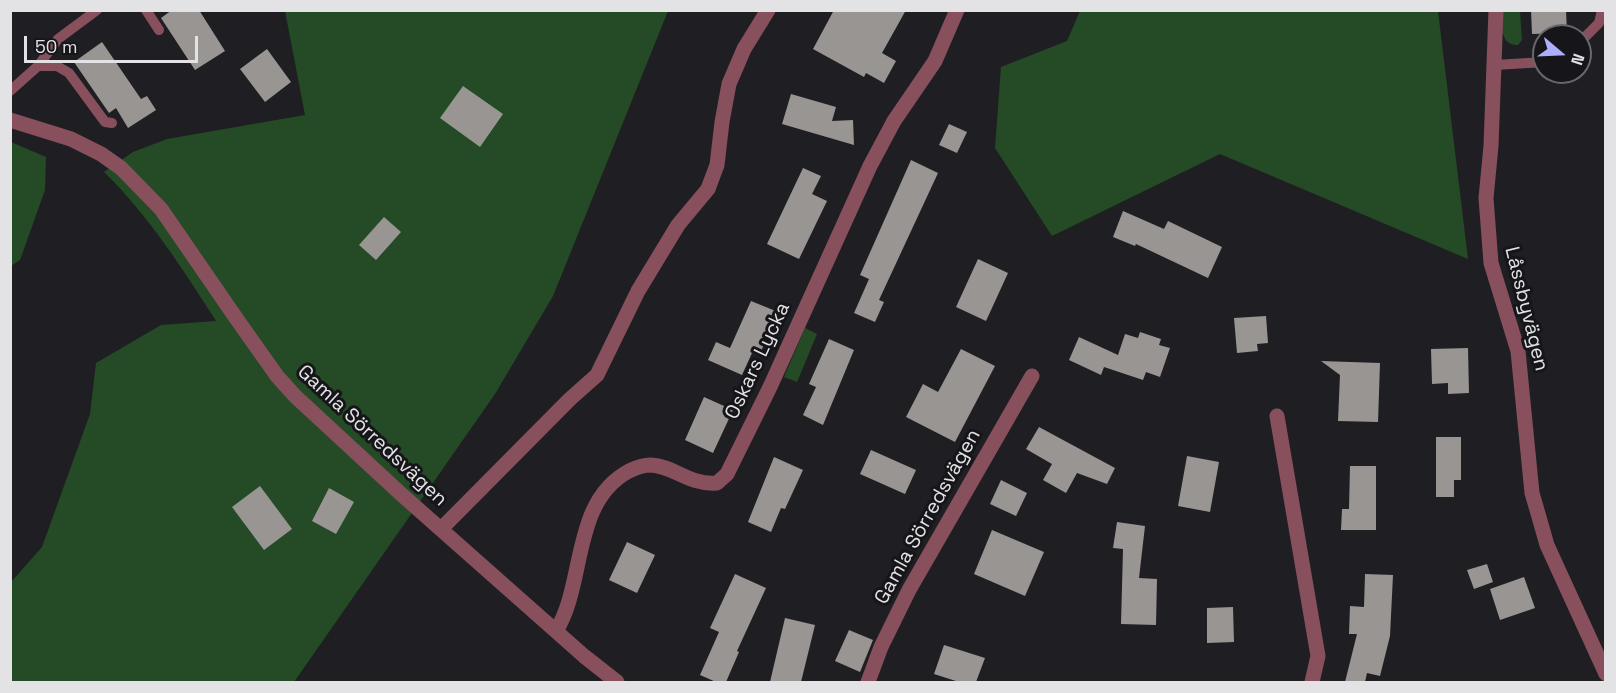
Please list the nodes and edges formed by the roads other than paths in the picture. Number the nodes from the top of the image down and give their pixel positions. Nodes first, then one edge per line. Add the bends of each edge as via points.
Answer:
1 (97, 10) edge
2 (146, 10) edge
3 (768, 10) edge
4 (957, 10) edge
5 (1496, 10) edge
6 (1602, 10) edge
7 (159, 30) dead end
8 (1592, 30) edge
9 (1532, 63) edge
10 (1495, 65) junction
11 (38, 66) junction
12 (10, 90) edge
13 (10, 120) edge
14 (112, 123) dead end
15 (1032, 376) dead end
16 (1277, 416) dead end
17 (441, 529) junction
18 (556, 631) junction
19 (1605, 674) edge
20 (617, 682) edge
21 (868, 682) edge
22 (1312, 682) edge

1 - 11 lane via 58,39
2 - 7 lane
3 - 17 street via 744,49 729,84 717,165 708,189 678,225 638,291 597,375
4 - 18 street, Oskars Lycka via 935,61 894,121 870,166 727,474 717,483 697,482 650,465 616,478 592,514 564,618
5 - 10 street, Låssbyvägen
6 - 8 lane via 1599,23
9 - 10 lane
10 - 19 street, Låssbyvägen via 1486,198 1488,249 1518,351 1532,493 1547,545
11 - 12 lane
11 - 14 lane via 57,66 69,72 105,122
13 - 17 street, Gamla Sörredsvägen via 71,139 101,154 135,182 161,209 277,376
15 - 21 street, Gamla Sörredsvägen via 904,601
16 - 22 street via 1318,657
17 - 18 street, Gamla Sörredsvägen
18 - 20 street, Gamla Sörredsvägen

